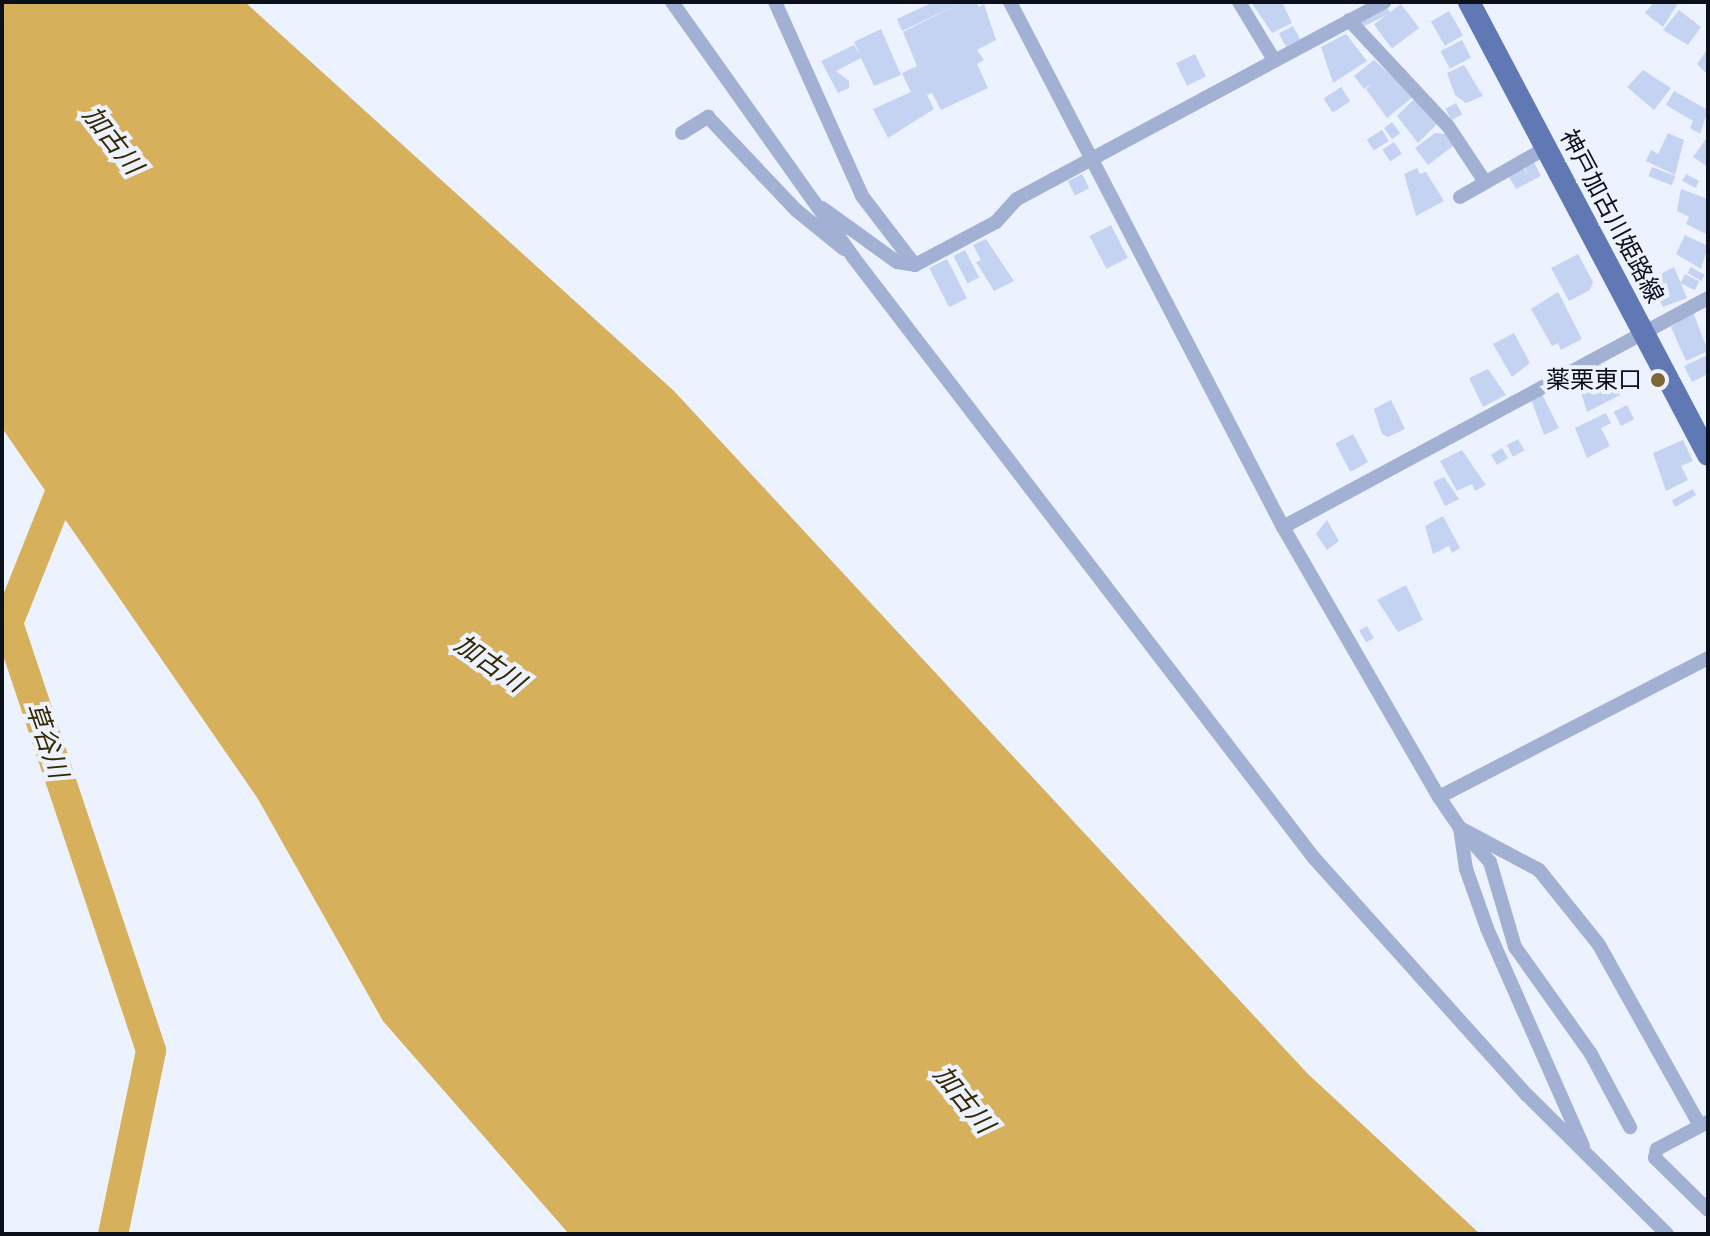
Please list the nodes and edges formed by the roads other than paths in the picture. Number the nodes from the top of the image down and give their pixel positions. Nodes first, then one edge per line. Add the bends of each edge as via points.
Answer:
1 (672, 2) edge
2 (775, 2) edge
3 (1010, 2) edge
4 (1239, 2) edge
5 (1384, 2) edge
6 (1469, 2) edge
7 (1349, 20) junction
8 (1274, 60) junction
9 (682, 133) dead end
10 (1546, 148) junction
11 (1090, 158) junction
12 (1485, 182) junction
13 (1460, 197) dead end
14 (818, 206) junction
15 (853, 257) junction
16 (915, 265) junction
17 (1708, 298) edge
18 (1644, 332) junction
19 (1708, 455) edge
20 (1283, 527) junction
21 (1708, 658) edge
22 (1439, 797) junction
23 (1460, 828) junction
24 (1704, 1124) edge
25 (1630, 1127) dead end
26 (1586, 1154) junction
27 (1708, 1210) edge
28 (1667, 1234) edge

1 - 14 street
2 - 16 street via 862,196
3 - 11 street
4 - 8 street
5 - 7 street
6 - 10 main road, 神戸加古川姫路線
7 - 8 street
7 - 12 street via 1448,126
8 - 11 street
9 - 15 street via 708,117 796,210
10 - 12 street
10 - 18 main road, 神戸加古川姫路線
11 - 16 street via 1017,199 996,222
11 - 20 street
12 - 13 street
14 - 15 street
14 - 16 street via 897,262
15 - 26 street via 1314,858
17 - 18 street
18 - 19 main road, 神戸加古川姫路線
18 - 20 street
20 - 22 street
21 - 22 street
22 - 23 street
23 - 24 street via 1539,870 1599,945
23 - 25 street via 1490,862 1515,947 1591,1054
23 - 26 street via 1466,869 1487,928
24 - 27 street via 1657,1149 1655,1158
26 - 28 street

